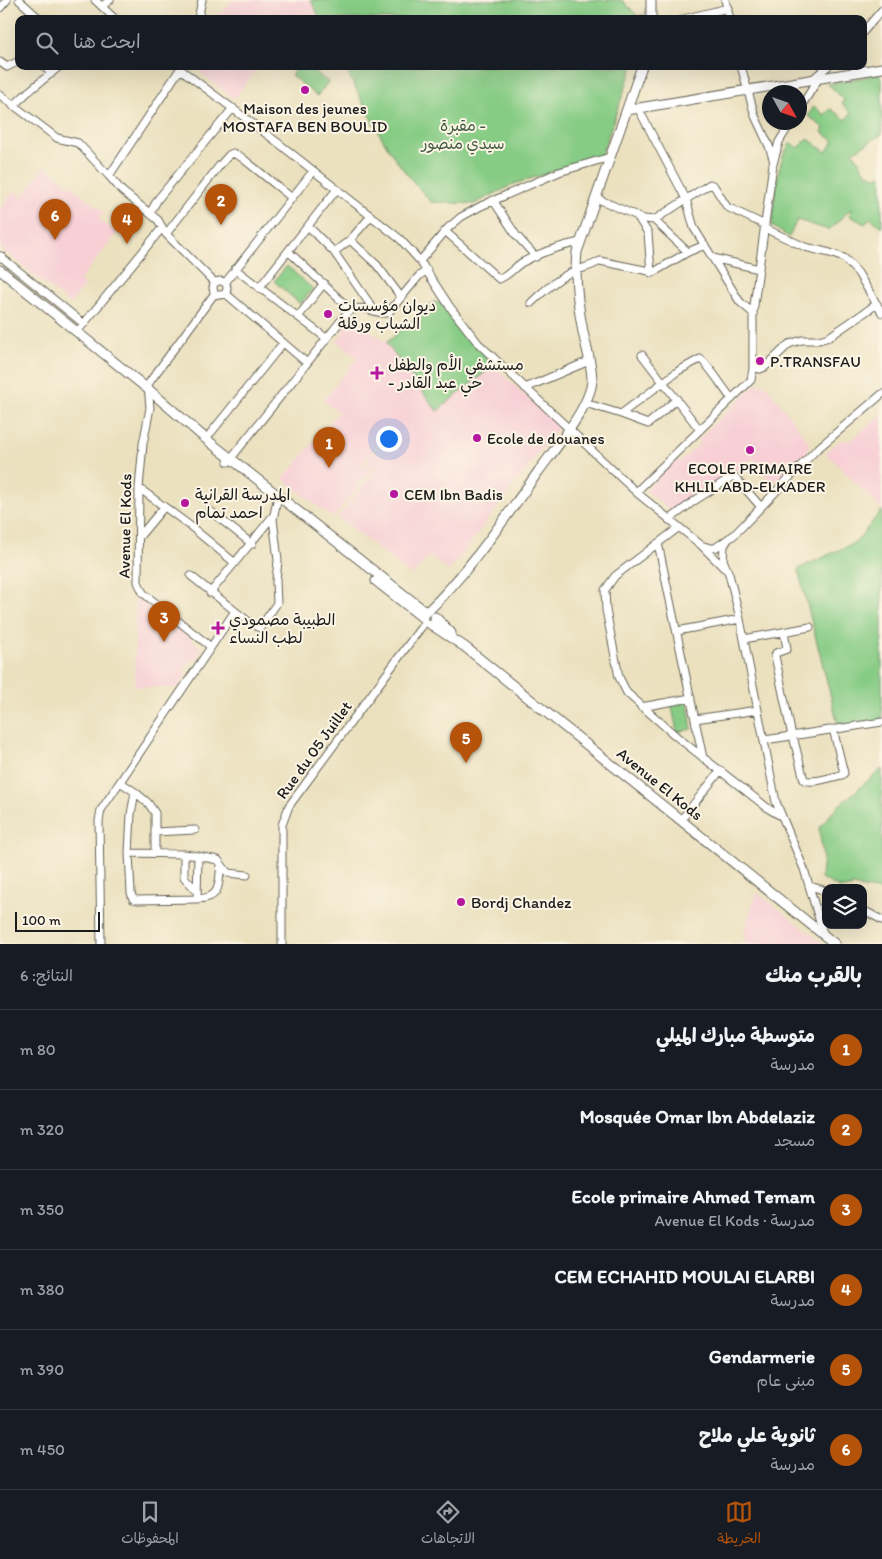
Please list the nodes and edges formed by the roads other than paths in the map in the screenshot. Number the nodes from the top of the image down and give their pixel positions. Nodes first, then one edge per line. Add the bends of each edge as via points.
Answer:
1 (6, 0) edge
2 (19, 0) edge
3 (96, 0) edge
4 (110, 0) edge
5 (202, 0) edge
6 (651, 0) edge
7 (725, 0) edge
8 (102, 6) junction
9 (0, 8) edge
10 (728, 8) junction
11 (882, 10) edge
12 (36, 15) edge
13 (111, 15) edge
14 (199, 15) edge
15 (651, 15) edge
16 (699, 15) edge
17 (729, 15) edge
18 (867, 27) edge
19 (0, 62) edge
20 (15, 63) edge
21 (881, 69) edge
22 (48, 70) edge
23 (56, 70) edge
24 (177, 70) edge
25 (183, 70) edge
26 (641, 70) edge
27 (742, 70) edge
28 (824, 70) edge
29 (51, 74) junction
30 (817, 78) junction
31 (747, 89) junction
32 (0, 95) edge
33 (807, 96) edge
34 (13, 106) junction
35 (232, 108) junction
36 (638, 108) junction
37 (627, 110) junction
38 (786, 130) edge
39 (610, 157) junction
40 (774, 164) junction
41 (313, 171) junction
42 (108, 176) junction
43 (337, 189) junction
44 (292, 198) junction
45 (596, 198) junction
46 (686, 199) junction
47 (493, 200) junction
48 (150, 213) junction
49 (371, 216) junction
50 (637, 216) junction
51 (654, 220) junction
52 (308, 226) junction
53 (765, 226) junction
54 (164, 231) junction
55 (445, 231) junction
56 (350, 240) junction
57 (580, 242) junction
58 (705, 245) junction
59 (288, 251) junction
60 (334, 252) junction
61 (688, 252) junction
62 (0, 257) edge
63 (536, 257) junction
64 (713, 258) junction
65 (420, 261) junction
66 (235, 269) junction
67 (759, 269) junction
68 (0, 270) edge
69 (427, 270) junction
70 (576, 270) junction
71 (652, 273) junction
72 (0, 276) edge
73 (215, 283) junction
74 (225, 283) junction
75 (324, 284) junction
76 (259, 288) junction
77 (44, 292) junction
78 (215, 293) junction
79 (226, 293) junction
80 (401, 297) junction
81 (37, 300) junction
82 (531, 303) dead end
83 (877, 304) junction
84 (351, 310) junction
85 (374, 310) junction
86 (753, 313) junction
87 (882, 313) edge
88 (298, 317) junction
89 (84, 324) junction
90 (77, 332) junction
91 (326, 338) junction
92 (283, 343) junction
93 (642, 355) dead end
94 (589, 361) junction
95 (307, 363) junction
96 (753, 366) junction
97 (663, 382) junction
98 (525, 388) junction
99 (149, 392) junction
100 (882, 394) edge
101 (677, 399) junction
102 (732, 399) junction
103 (584, 403) junction
104 (621, 414) junction
105 (569, 430) junction
106 (700, 430) junction
107 (206, 439) junction
108 (229, 461) junction
109 (139, 488) junction
110 (636, 492) junction
111 (277, 499) junction
112 (164, 506) junction
113 (761, 507) junction
114 (208, 510) dead end
115 (274, 516) junction
116 (669, 520) junction
117 (678, 528) junction
118 (139, 537) junction
119 (729, 538) junction
120 (658, 543) junction
121 (252, 544) junction
122 (701, 545) junction
123 (235, 563) junction
124 (729, 574) junction
125 (190, 576) dead end
126 (210, 593) junction
127 (235, 611) junction
128 (429, 617) junction
129 (740, 618) junction
130 (810, 627) dead end
131 (677, 631) junction
132 (784, 632) junction
133 (744, 640) junction
134 (211, 647) junction
135 (691, 698) junction
136 (641, 707) junction
137 (758, 710) junction
138 (695, 719) junction
139 (882, 722) edge
140 (833, 729) junction
141 (793, 736) junction
142 (764, 740) junction
143 (704, 758) junction
144 (720, 771) junction
145 (120, 782) junction
146 (135, 792) junction
147 (781, 816) junction
148 (681, 820) junction
149 (195, 830) dead end
150 (155, 832) junction
151 (129, 853) junction
152 (155, 853) junction
153 (184, 854) junction
154 (198, 856) junction
155 (221, 864) junction
156 (247, 875) dead end
157 (810, 886) junction
158 (822, 890) edge
159 (197, 895) junction
160 (867, 912) edge
161 (882, 920) edge
162 (824, 936) junction
163 (102, 944) edge
164 (282, 944) edge
165 (835, 944) edge

1 - 9 street
2 - 12 street
3 - 8 street
4 - 8 street
5 - 14 street
6 - 15 main road
7 - 10 street
8 - 13 street
10 - 16 street
10 - 17 street
11 - 18 street
19 - 20 street via 7,67
21 - 30 main road
22 - 29 street
23 - 29 street
24 - 42 street
25 - 35 street
26 - 37 main road
27 - 31 street
28 - 30 street
29 - 34 street
30 - 31 main road
30 - 33 street
31 - 36 main road
31 - 40 street
32 - 34 street
34 - 42 street via 57,138 78,143
35 - 41 street
35 - 48 street
36 - 37 main road
36 - 46 street
37 - 39 main road
38 - 40 street via 779,142
39 - 45 main road
39 - 47 street via 559,172
40 - 53 street
41 - 43 street
41 - 44 street
42 - 48 street
43 - 49 street
43 - 52 street
44 - 54 street via 233,153
44 - 66 street
45 - 50 street
45 - 57 main road
46 - 51 street
46 - 53 street via 710,184 729,209
46 - 58 street via 693,226
47 - 55 street via 461,217
47 - 63 street via 516,235
48 - 54 street
49 - 56 street
49 - 65 street via 400,238
50 - 51 street
50 - 71 street via 648,233
51 - 61 street
52 - 59 street
52 - 60 street
53 - 67 street
53 - 83 street via 805,247 844,258 858,273
54 - 73 street
54 - 89 street
55 - 63 street via 499,279
55 - 65 street
56 - 60 street
56 - 80 street via 377,265
57 - 63 street
57 - 70 main road
58 - 61 street
58 - 64 street
59 - 75 street
59 - 76 street
60 - 85 street
61 - 71 street
62 - 77 street
64 - 67 street
64 - 86 street via 740,302
65 - 69 street
66 - 74 street
66 - 76 street
67 - 86 street
68 - 81 main road
69 - 80 street
69 - 98 street via 478,343
70 - 71 street via 603,261
70 - 82 street via 543,291
70 - 94 main road via 578,302
72 - 99 main road
73 - 74 street
73 - 78 street
74 - 79 street
75 - 84 street
75 - 88 street
76 - 88 street
77 - 81 main road
77 - 89 street
78 - 79 street
78 - 99 street via 150,380
79 - 92 street
80 - 85 street via 388,313
81 - 90 main road
83 - 87 street
83 - 96 street via 829,337 794,341 765,367
84 - 85 street
84 - 91 street
86 - 96 street
88 - 91 street
89 - 90 street
90 - 99 main road
91 - 95 street
92 - 95 street
92 - 107 street
93 - 97 street
94 - 98 street
94 - 103 main road via 592,380
95 - 108 street
96 - 102 street via 749,383
97 - 101 street
97 - 102 street via 702,359
97 - 104 street
98 - 105 street
99 - 107 main road, Avenue El Kods
99 - 108 main road, Avenue El Kods
99 - 109 street, Avenue El Kods via 150,408
100 - 113 street via 816,450
101 - 104 street via 648,424
101 - 106 street
102 - 106 street
103 - 104 street
103 - 105 main road
105 - 110 street
105 - 128 main road
106 - 110 street
107 - 108 main road, Avenue El Kods
108 - 111 main road, Avenue El Kods
109 - 112 street
109 - 118 street, Avenue El Kods
110 - 116 street
111 - 115 street
111 - 128 main road, Avenue El Kods
112 - 118 street
112 - 123 street
113 - 116 street via 733,476
113 - 119 street
114 - 121 street
115 - 121 street
115 - 127 street via 277,603 260,628
116 - 117 street
117 - 120 street
117 - 122 street
118 - 134 street, Avenue El Kods via 140,589
119 - 122 street via 715,548
119 - 124 street via 723,556
120 - 131 street
120 - 136 street via 615,576 604,594 619,676 627,693
121 - 123 street
122 - 124 street
123 - 126 street
124 - 129 street
125 - 126 street
126 - 127 street
127 - 134 street
128 - 148 main road, Avenue El Kods
128 - 164 street, Rue du 05 Juillet via 292,800 284,817
129 - 131 street
129 - 133 street
130 - 132 street
131 - 135 street
132 - 133 street
132 - 141 street via 787,649 775,656
133 - 137 street
134 - 145 street
135 - 136 street
135 - 138 street
136 - 143 street
137 - 138 street
137 - 142 street
138 - 143 street
139 - 140 street
140 - 141 street
140 - 141 street via 844,773 813,781 804,780
141 - 142 street
142 - 147 street
143 - 144 street
144 - 147 street
144 - 148 street
145 - 146 street
145 - 163 street via 101,810 99,821
146 - 150 street via 155,813
146 - 151 street
147 - 157 street
148 - 162 main road, Avenue El Kods
149 - 150 street
150 - 152 street
151 - 152 street
151 - 159 street via 133,899
152 - 153 street
153 - 154 street
153 - 159 street via 184,877
154 - 155 street via 218,860
154 - 159 street
155 - 156 street via 228,873
155 - 159 street via 218,890 206,898
157 - 158 street
157 - 162 street
160 - 161 street
162 - 165 main road, Avenue El Kods

